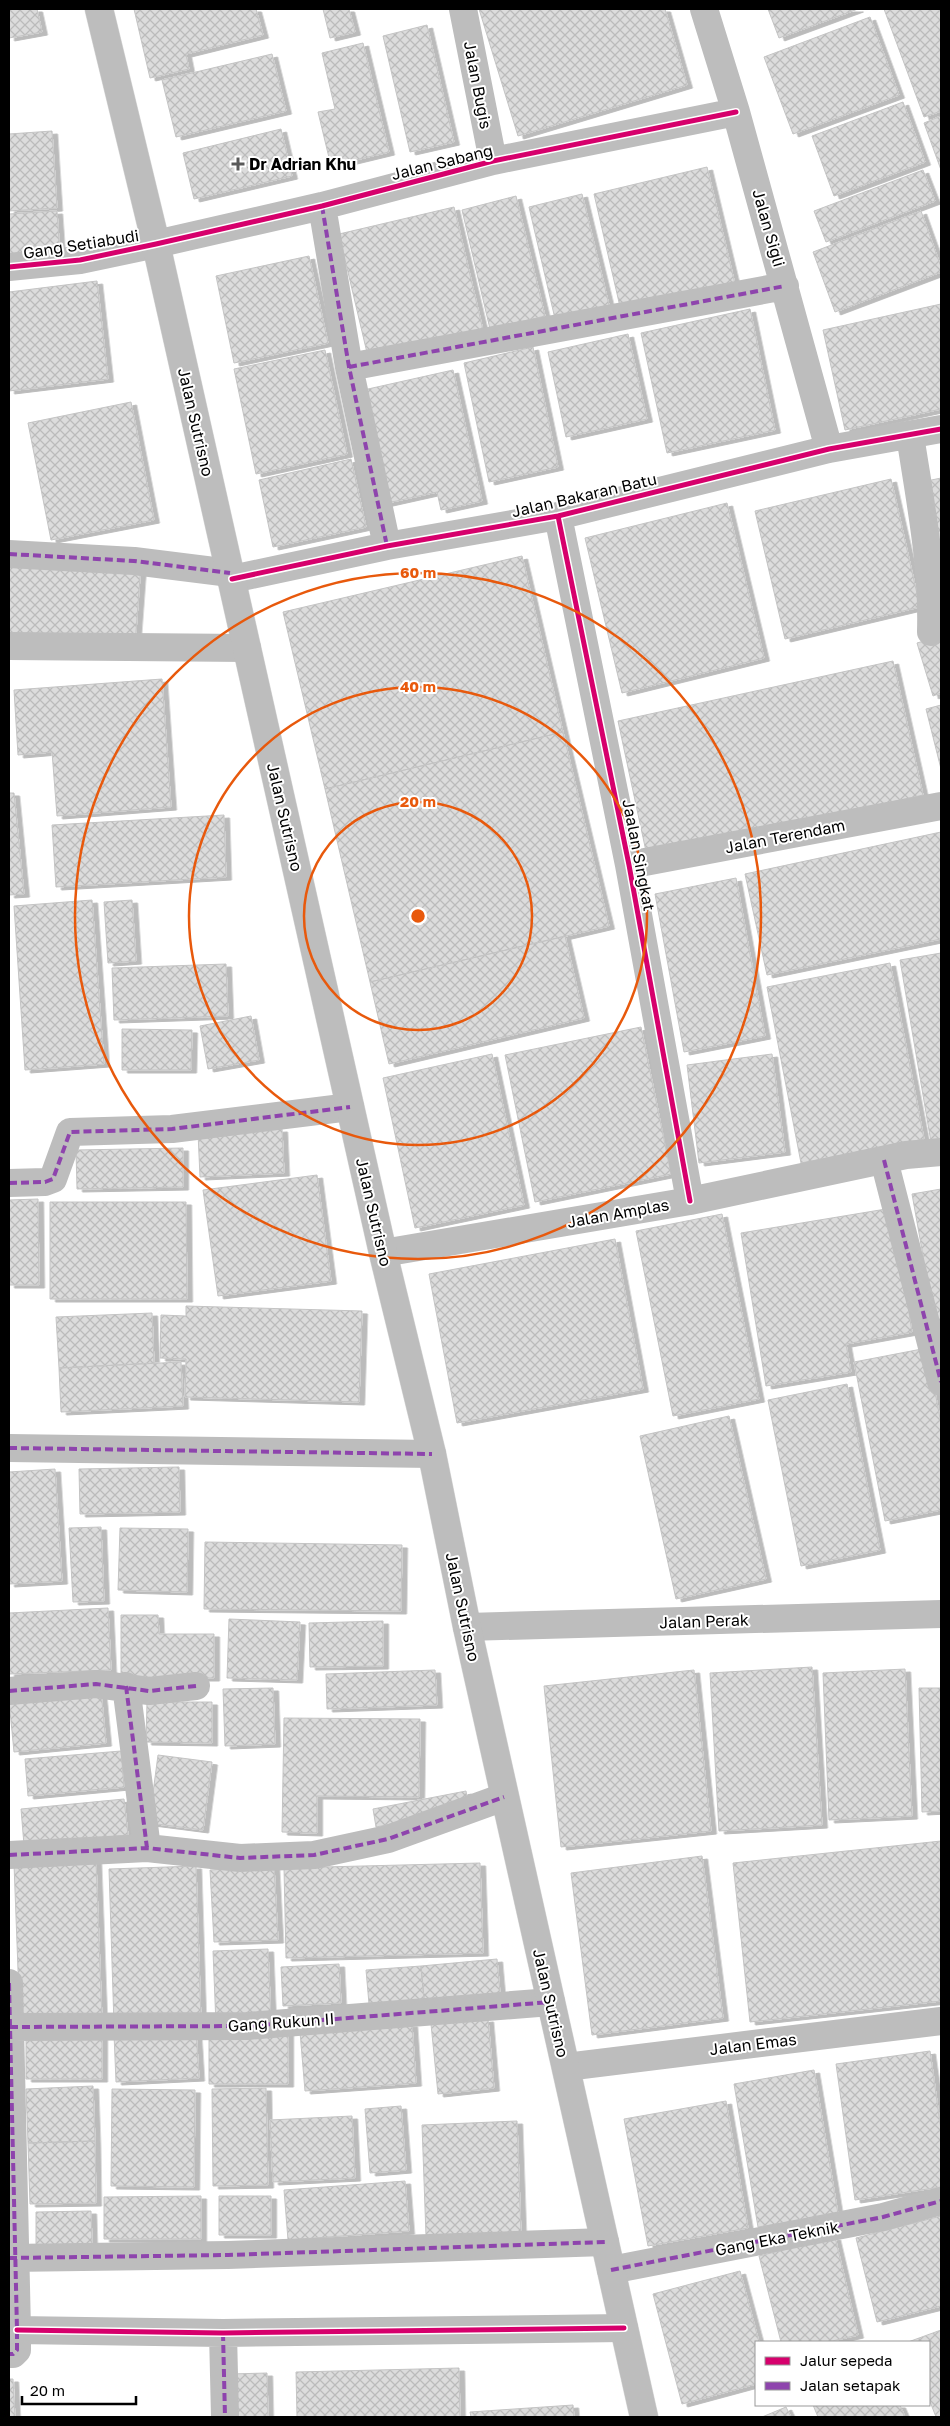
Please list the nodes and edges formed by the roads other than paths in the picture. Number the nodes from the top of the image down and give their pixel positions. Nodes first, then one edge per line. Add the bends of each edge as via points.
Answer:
1 (99, 9) edge
2 (462, 9) edge
3 (704, 9) edge
4 (736, 112) junction
5 (493, 162) junction
6 (322, 206) junction
7 (156, 244) junction
8 (9, 267) edge
9 (785, 286) junction
10 (350, 367) junction
11 (941, 429) edge
12 (910, 435) junction
13 (829, 449) junction
14 (558, 516) junction
15 (387, 546) junction
16 (9, 554) edge
17 (231, 576) junction
18 (931, 632) dead end
19 (9, 646) edge
20 (247, 648) junction
21 (941, 806) edge
22 (629, 865) junction
23 (350, 1107) junction
24 (941, 1152) edge
25 (884, 1160) junction
26 (9, 1183) edge
27 (690, 1201) junction
28 (383, 1253) junction
29 (941, 1382) edge
30 (9, 1448) edge
31 (432, 1454) junction
32 (941, 1614) edge
33 (467, 1627) junction
34 (126, 1686) junction
35 (196, 1686) dead end
36 (9, 1692) edge
37 (504, 1797) junction
38 (147, 1848) junction
39 (9, 1856) edge
40 (9, 1983) edge
41 (9, 1991) edge
42 (551, 2002) junction
43 (941, 2021) edge
44 (10, 2027) edge
45 (566, 2067) junction
46 (941, 2200) edge
47 (605, 2242) junction
48 (13, 2258) edge
49 (611, 2270) junction
50 (624, 2328) junction
51 (223, 2333) junction
52 (13, 2342) edge
53 (225, 2417) edge
54 (644, 2417) edge

1 - 7 street, Jalan Sutrisno
2 - 5 street, Jalan Bugis
3 - 4 street, Jalan Sigli
4 - 5 street, Jalan Sabang
4 - 9 street, Jalan Sigli
5 - 6 street, Jalan Sabang
6 - 7 street, Jalan Sabang
6 - 10 street
7 - 8 street, Gang Setiabudi via 80,260
7 - 17 street, Jalan Sutrisno
9 - 10 street
9 - 13 street, Jalan Sigli
10 - 15 street
11 - 12 street, Jalan Bakaran Batu
12 - 13 street, Jalan Bakaran Batu
12 - 18 street via 927,545 932,599
13 - 14 street, Jalan Bakaran Batu
14 - 15 street, Jalan Bakaran Batu
14 - 22 street, Jaalan Singkat
15 - 17 street, Jalan Bakaran Batu
16 - 17 street, Jalan Bakaran Batu via 134,561
17 - 20 street, Jalan Sutrisno
19 - 20 street
20 - 23 street, Jalan Sutrisno
21 - 22 street, Jalan Terendam
22 - 27 street, Jaalan Singkat
23 - 26 street via 172,1129 70,1132 53,1179
23 - 28 street, Jalan Sutrisno
24 - 25 street, Jalan Amplas
25 - 27 street, Jalan Amplas
25 - 29 street
27 - 28 street, Jalan Amplas
28 - 31 street, Jalan Sutrisno
30 - 31 street
31 - 33 street, Jalan Sutrisno
32 - 33 street, Jalan Perak
33 - 37 street, Jalan Sutrisno
34 - 35 street via 148,1691
34 - 36 street via 96,1684
34 - 38 street
37 - 38 street via 388,1839 314,1855 240,1858
37 - 42 street, Jalan Sutrisno
38 - 39 street
40 - 41 street
41 - 44 street
42 - 44 street, Gang Rukun II via 247,2026
42 - 45 street, Jalan Sutrisno
43 - 45 street, Jalan Emas
44 - 48 street
45 - 47 street, Jalan Sutrisno
46 - 49 street, Gang Eka Teknik via 883,2217
47 - 48 street
47 - 49 street, Jalan Sutrisno
48 - 52 street
49 - 50 street, Jalan Sutrisno
50 - 51 street
50 - 54 street, Jalan Sutrisno
51 - 52 street
51 - 53 street

